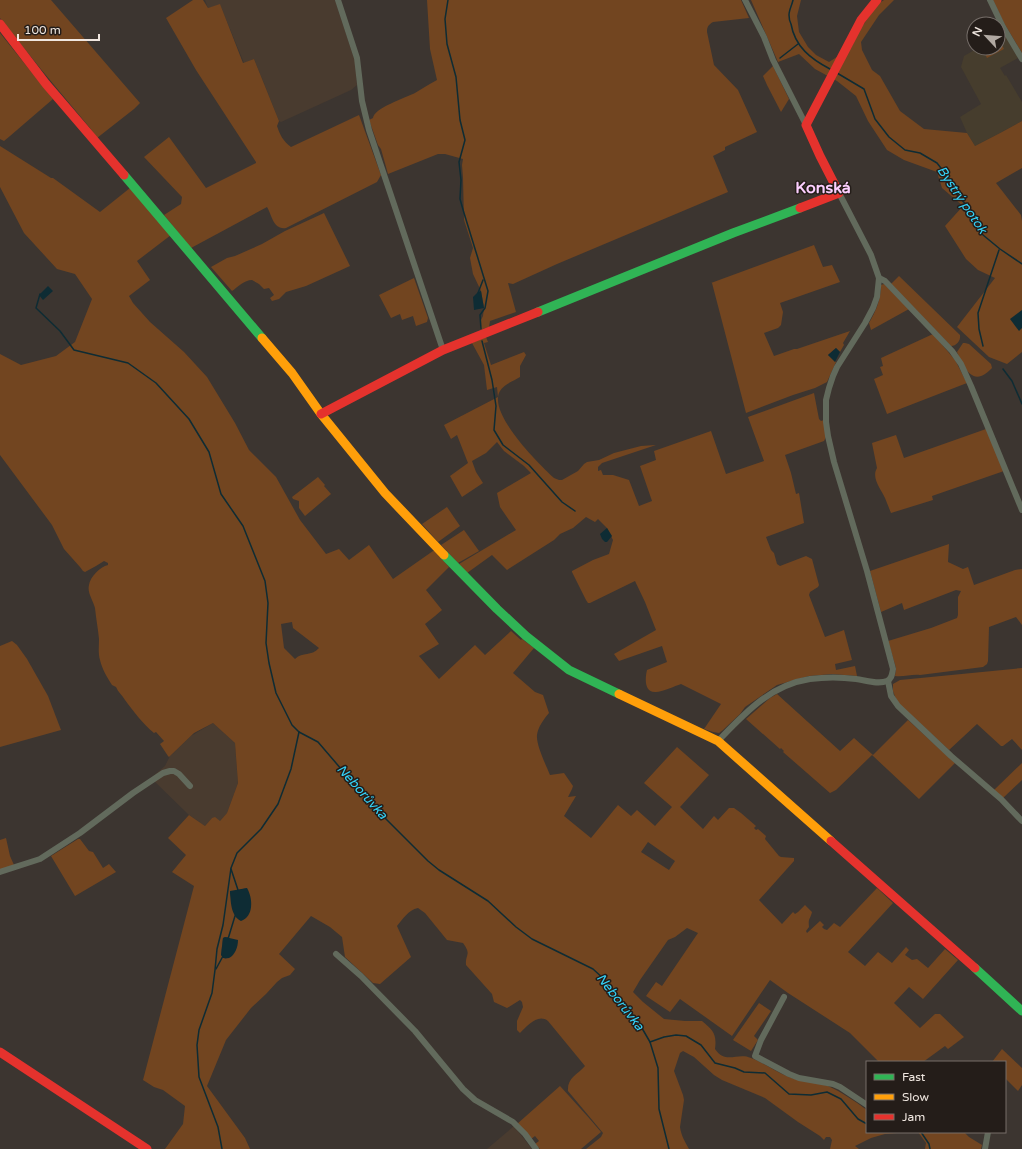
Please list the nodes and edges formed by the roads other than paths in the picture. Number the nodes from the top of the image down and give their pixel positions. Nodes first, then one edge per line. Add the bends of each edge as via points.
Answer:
1 (338, 0) edge
2 (745, 0) edge
3 (990, 0) edge
4 (874, 1) edge
5 (0, 24) edge
6 (1022, 59) edge
7 (806, 125) junction
8 (839, 193) junction
9 (879, 278) junction
10 (443, 350) junction
11 (321, 414) junction
12 (1022, 510) edge
13 (888, 681) junction
14 (718, 741) junction
15 (190, 786) dead end
16 (1022, 820) edge
17 (0, 872) edge
18 (336, 954) dead end
19 (784, 997) dead end
20 (1022, 1012) edge
21 (0, 1052) edge
22 (866, 1104) edge
23 (988, 1133) edge
24 (147, 1149) edge
25 (536, 1149) edge
26 (985, 1149) edge

1 - 10 street via 357,58 362,101 369,130
2 - 7 street
3 - 6 street
4 - 7 street via 861,20
5 - 11 street via 46,84 292,373
7 - 8 street
8 - 9 street via 871,255
8 - 10 street
9 - 12 street via 915,312 958,360
9 - 13 street via 873,308 837,367 826,400 826,412 828,436 893,668 892,677
10 - 11 street
11 - 14 street via 385,493 526,636 569,670
13 - 14 street via 827,678 787,685 752,708
13 - 16 street via 891,696 898,706
14 - 20 street
15 - 17 street via 174,771 163,773 40,859
18 - 25 street via 415,1031 463,1089 475,1100 513,1122
19 - 22 street via 755,1056 789,1074 840,1087
21 - 24 street
23 - 26 street

